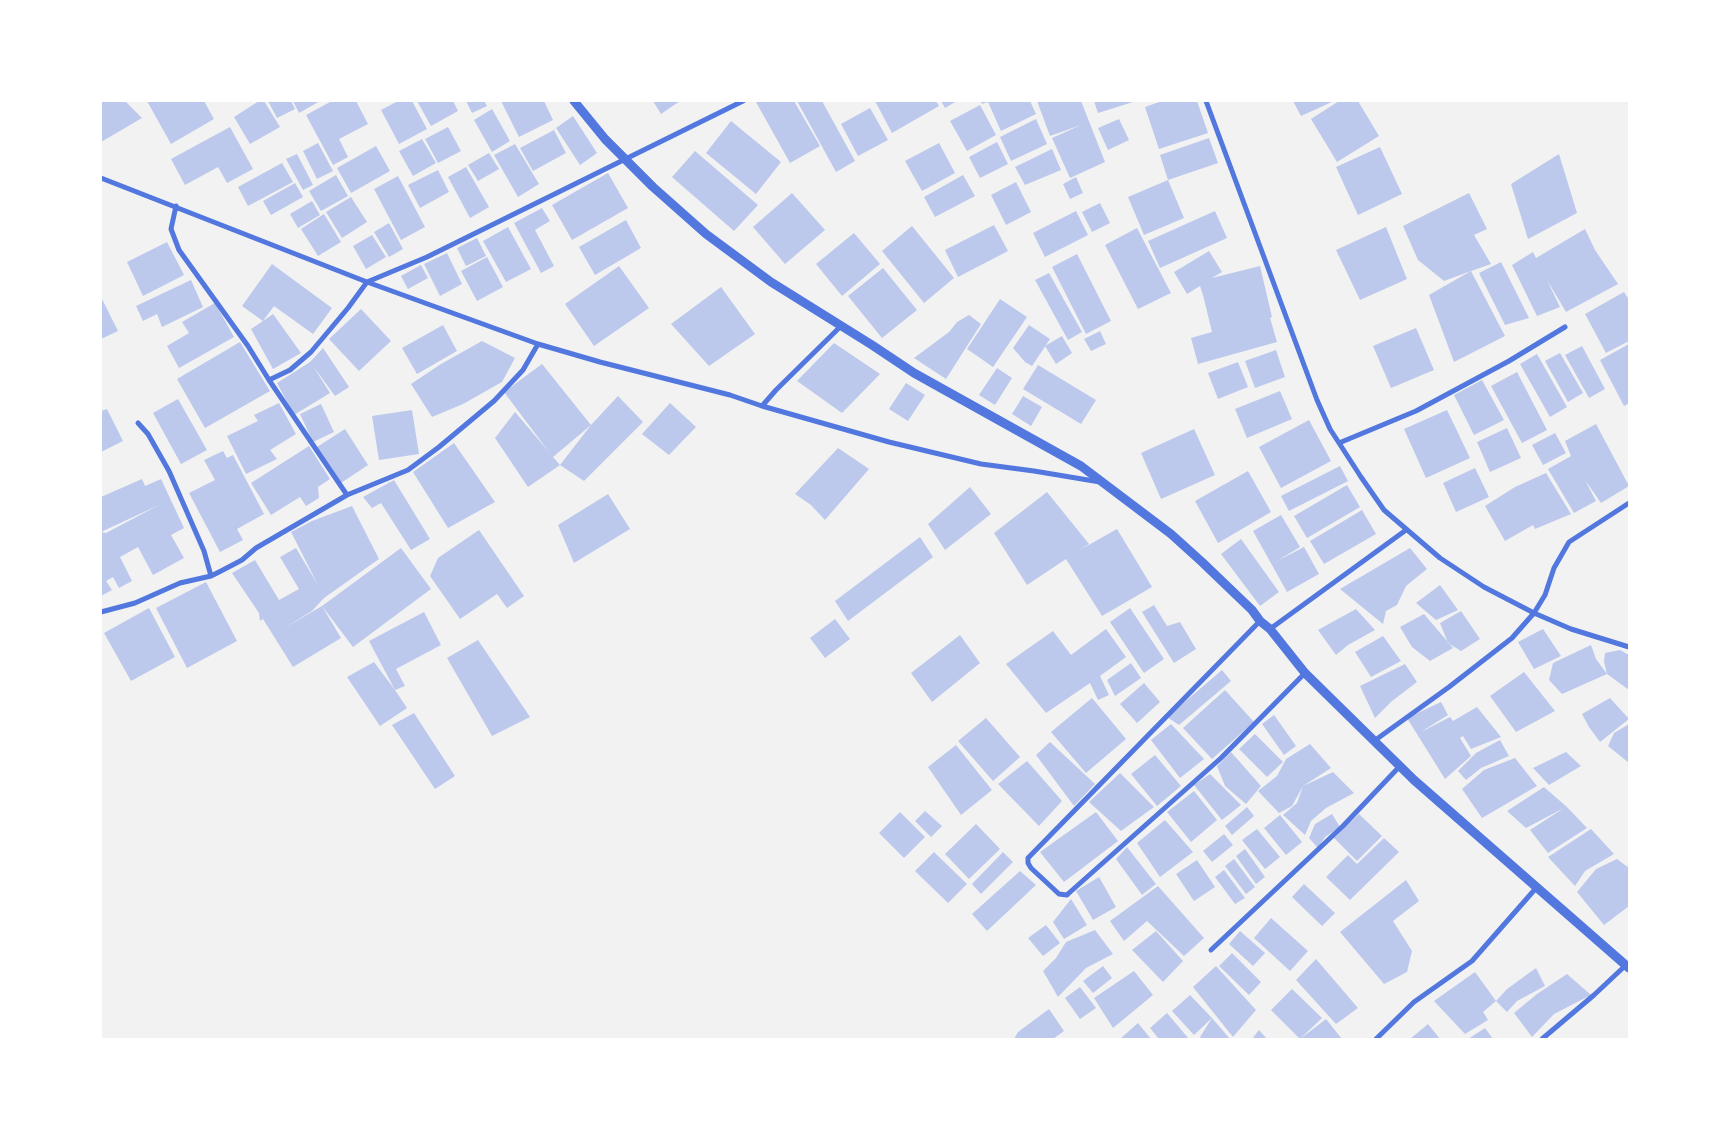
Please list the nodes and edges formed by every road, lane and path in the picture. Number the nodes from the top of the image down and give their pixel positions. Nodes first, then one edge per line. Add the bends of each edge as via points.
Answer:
1 (574, 101) edge
2 (744, 101) edge
3 (1206, 101) edge
4 (626, 159) junction
5 (101, 178) edge
6 (176, 206) junction
7 (367, 282) junction
8 (841, 326) junction
9 (1565, 327) dead end
10 (538, 344) junction
11 (269, 380) junction
12 (762, 406) junction
13 (138, 423) dead end
14 (1339, 443) junction
15 (1101, 482) junction
16 (347, 495) junction
17 (1629, 503) edge
18 (1406, 530) junction
19 (210, 576) junction
20 (101, 612) edge
21 (1534, 613) junction
22 (1260, 621) junction
23 (1270, 628) junction
24 (1629, 647) edge
25 (1305, 673) junction
26 (1374, 741) junction
27 (1400, 766) junction
28 (1537, 887) junction
29 (1211, 950) dead end
30 (1627, 967) edge
31 (1376, 1039) edge
32 (1542, 1039) edge

1 - 4 street
2 - 4 street
3 - 14 street via 1317,400
4 - 7 street via 427,257
4 - 8 street via 706,234 771,282
5 - 6 street
6 - 7 street
6 - 11 street via 171,229 179,250
7 - 10 street
7 - 11 street via 311,352 290,370
8 - 12 street
8 - 15 street via 914,373 1081,466
9 - 14 street via 1416,411
10 - 12 street
10 - 16 street via 523,370 494,402 415,465
11 - 16 street
12 - 15 street via 981,464
13 - 19 street via 170,470 204,551
14 - 18 street via 1384,510
15 - 22 street via 1171,534
16 - 19 street via 256,548 242,560
17 - 21 street via 1569,542
18 - 21 street via 1440,558 1484,587
18 - 23 street
19 - 20 street via 180,583 136,603
21 - 24 street via 1571,629
21 - 26 street via 1502,647
22 - 23 street
22 - 25 street via 1028,858 1031,868 1059,894 1070,893 1221,758
23 - 25 street
25 - 26 street
26 - 27 street
27 - 28 street
27 - 29 street via 1343,826
28 - 30 street
28 - 31 street via 1472,961 1414,1002
30 - 32 street

